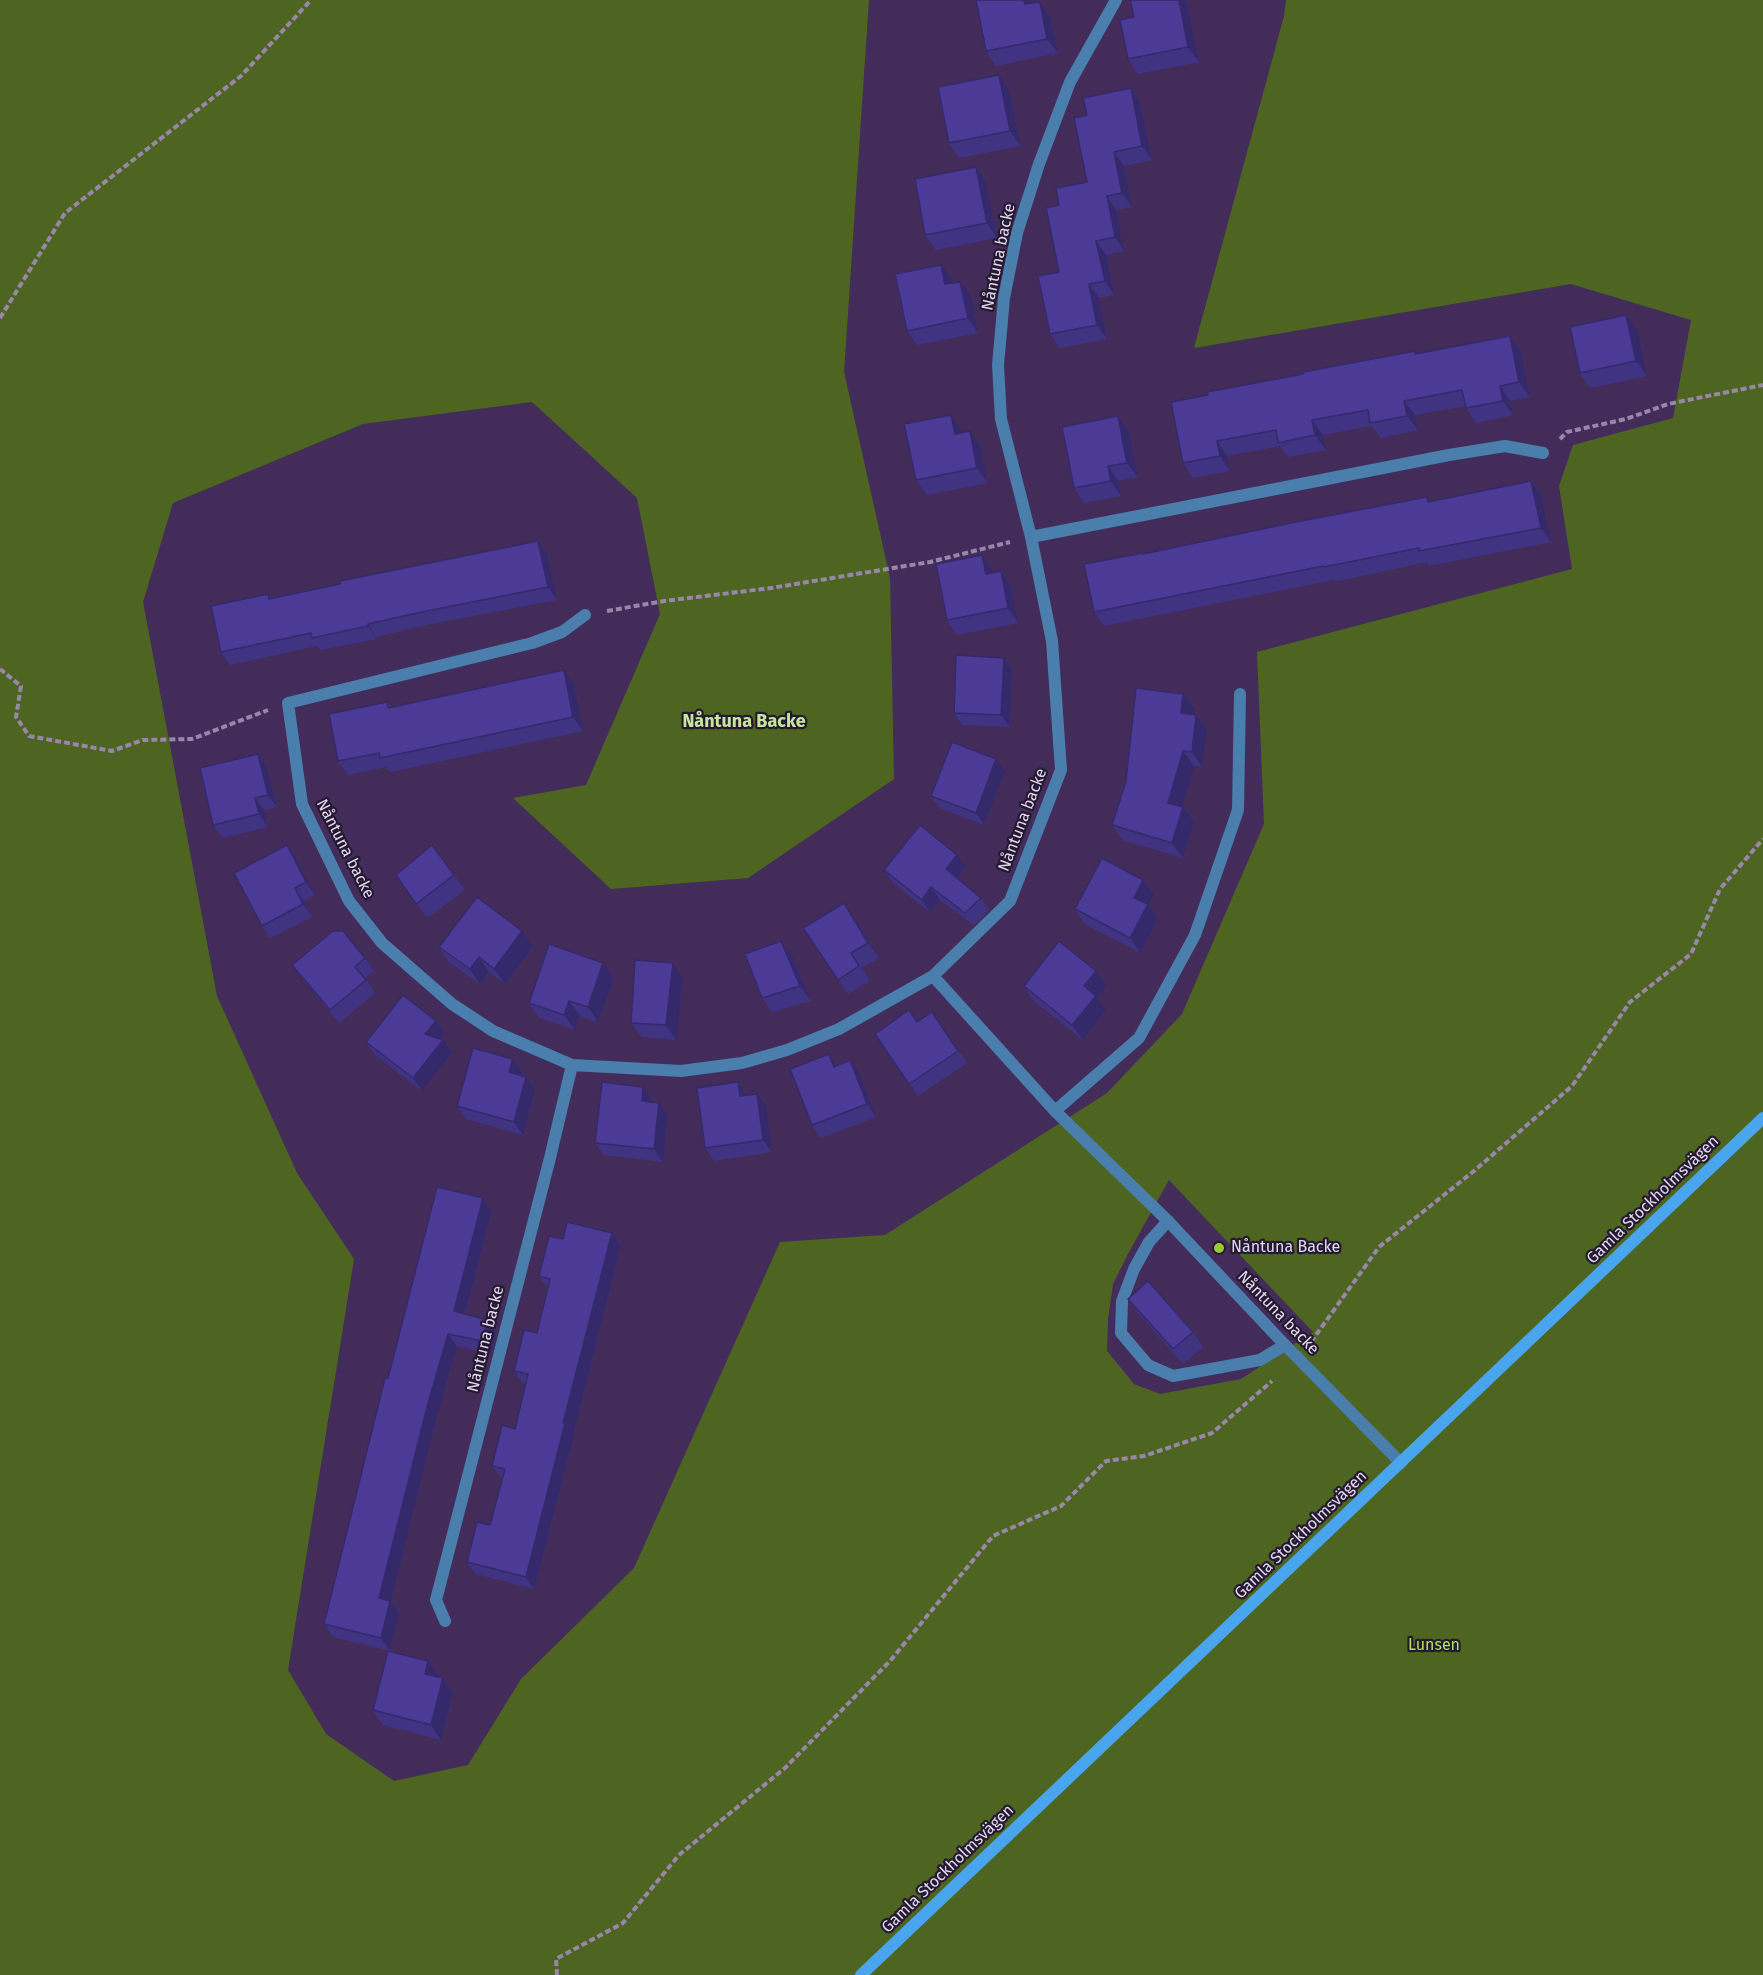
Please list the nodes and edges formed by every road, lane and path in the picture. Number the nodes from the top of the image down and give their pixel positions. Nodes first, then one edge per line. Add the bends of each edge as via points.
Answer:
1 (311, 0) edge
2 (1116, 0) edge
3 (0, 318) edge
4 (1763, 385) edge
5 (1543, 453) joint
6 (1031, 537) junction
7 (585, 615) joint
8 (0, 669) edge
9 (1240, 694) dead end
10 (288, 703) junction
11 (1763, 839) edge
12 (933, 976) junction
13 (572, 1065) junction
14 (1055, 1111) junction
15 (1763, 1118) edge
16 (1168, 1221) junction
17 (1285, 1345) junction
18 (1299, 1359) junction
19 (1401, 1463) junction
20 (445, 1621) dead end
21 (557, 1975) edge
22 (861, 1975) edge

1 - 3 path via 241,76 65,213
2 - 6 street, Nåntuna backe via 1070,82 1039,164 1017,233 1004,298 998,365 1000,419
4 - 5 path via 1668,404 1626,419 1567,432
5 - 6 street via 1505,446 1449,455
6 - 7 path via 930,562
6 - 12 street, Nåntuna backe via 1052,641 1061,770 1010,901
7 - 10 street via 562,632 532,643
8 - 10 path via 21,686 16,717 29,736 112,751 143,740 192,739
9 - 14 street via 1238,810 1195,935 1139,1038
10 - 13 street, Nåntuna backe via 302,804 349,901 382,943 452,1004 494,1031
11 - 18 path via 1720,889 1691,954 1630,1002 1572,1086 1379,1246
12 - 13 street, Nåntuna backe via 838,1029 742,1063 681,1071
12 - 14 street, Nåntuna backe
13 - 20 street, Nåntuna backe via 436,1600
14 - 16 street, Nåntuna backe
15 - 19 main road, Gamla Stockholmsvägen
16 - 17 street, Nåntuna backe
16 - 17 street via 1149,1242 1122,1301 1121,1333 1148,1365 1173,1376 1260,1360
17 - 18 street, Nåntuna backe
18 - 19 street, Nåntuna backe
18 - 21 path via 1212,1434 1144,1456 1106,1461 1062,1506 993,1536 890,1661 785,1768 679,1855 623,1923 556,1959
19 - 22 main road, Gamla Stockholmsvägen

